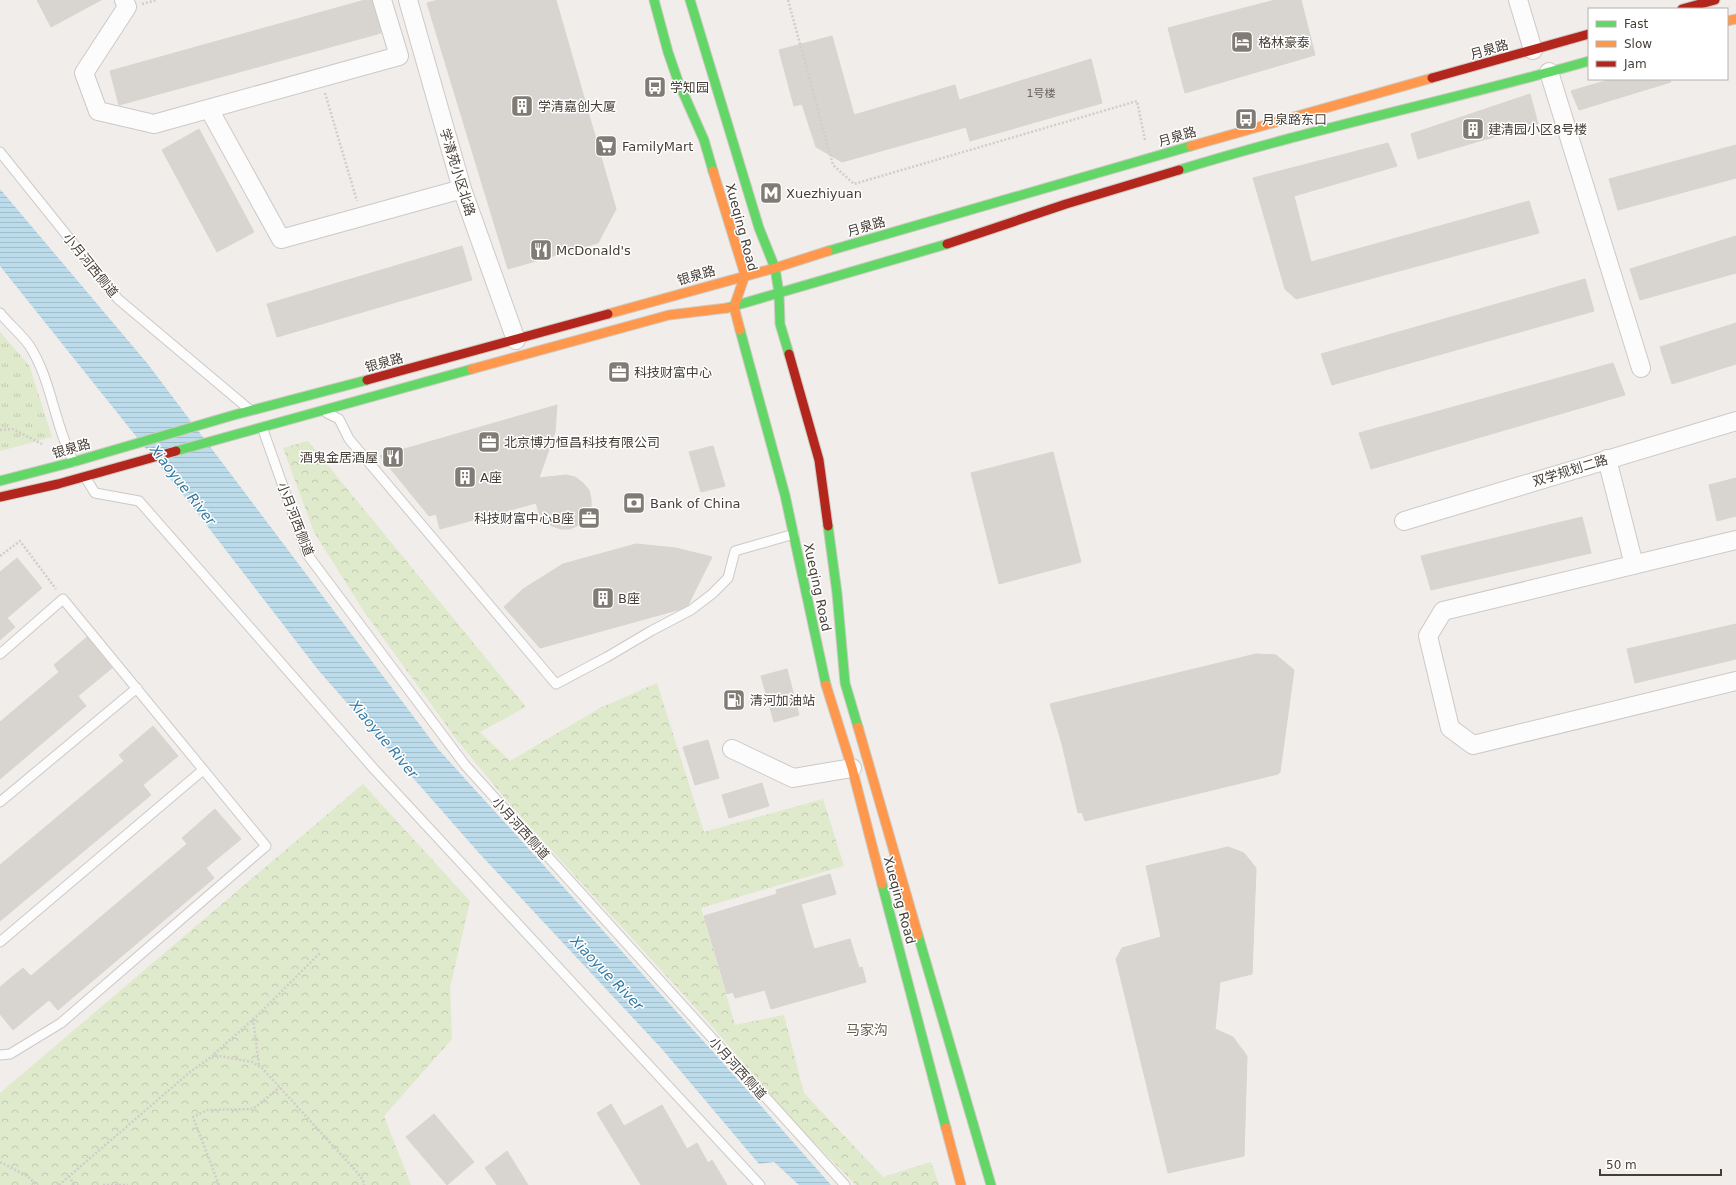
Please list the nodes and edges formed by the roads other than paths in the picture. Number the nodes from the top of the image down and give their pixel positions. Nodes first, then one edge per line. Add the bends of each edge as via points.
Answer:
1 (124, 0) edge
2 (382, 0) edge
3 (408, 0) edge
4 (654, 0) edge
5 (690, 0) edge
6 (1518, 0) edge
7 (1714, 0) edge
8 (1686, 8) edge
9 (1588, 34) edge
10 (1533, 50) junction
11 (1588, 61) edge
12 (1549, 72) junction
13 (209, 109) junction
14 (0, 152) edge
15 (462, 190) junction
16 (775, 268) junction
17 (744, 275) junction
18 (779, 293) junction
19 (734, 306) junction
20 (0, 313) edge
21 (516, 340) junction
22 (1641, 368) dead end
23 (251, 411) junction
24 (322, 411) junction
25 (1736, 421) edge
26 (262, 427) junction
27 (1607, 459) junction
28 (73, 462) junction
29 (84, 476) junction
30 (0, 481) edge
31 (0, 497) edge
32 (1404, 521) dead end
33 (794, 534) junction
34 (1736, 540) edge
35 (1634, 565) junction
36 (0, 654) edge
37 (1736, 681) edge
38 (136, 688) junction
39 (732, 749) dead end
40 (852, 768) junction
41 (204, 770) junction
42 (0, 802) edge
43 (0, 942) edge
44 (0, 1055) edge
45 (760, 1185) edge
46 (845, 1185) edge
47 (961, 1185) edge
48 (991, 1185) edge

1 - 13 street via 127,8 84,73 98,111 154,124
2 - 13 street via 399,56
3 - 15 street, 学清苑小区北路
4 - 17 main road, Xueqing Road via 678,81 704,140
5 - 16 main road, Xueqing Road via 759,228
6 - 10 street
7 - 8 main road
9 - 10 main road, 月泉路
10 - 16 main road, 月泉路 via 1149,158
11 - 12 main road
12 - 18 main road via 1233,153 1066,204 967,238
12 - 22 street
13 - 15 street via 281,239
14 - 23 lane, 小月河西侧道 via 118,299
15 - 21 street, 学清苑小区北路
16 - 17 main road, 银泉路
16 - 18 main road, Xueqing Road
17 - 19 main road, Xueqing Road
17 - 21 main road, 银泉路
18 - 19 main road
18 - 48 main road, Xueqing Road via 780,324 819,460 838,593 845,683
19 - 24 main road via 669,315
19 - 33 main road, Xueqing Road
20 - 28 lane via 29,345 44,377 61,434
21 - 23 main road, 银泉路
23 - 28 main road, 银泉路
24 - 26 main road
24 - 33 lane via 339,419 349,439 556,684 691,610 728,578 735,551
25 - 27 street, 双学规划二路
26 - 29 main road
26 - 46 lane, 小月河西侧道 via 307,554 465,765
27 - 32 street, 双学规划二路
27 - 35 street
28 - 29 lane
28 - 30 main road, 银泉路
29 - 31 main road
29 - 45 lane via 95,493 139,501 374,769
33 - 40 main road, Xueqing Road via 826,682
34 - 35 street
35 - 37 street via 1442,611 1428,636 1450,728 1473,745
36 - 38 lane via 63,599
38 - 41 lane
38 - 42 lane
39 - 40 street via 793,778
40 - 47 main road, Xueqing Road
41 - 43 lane
41 - 44 lane via 266,846 61,1023 10,1054

